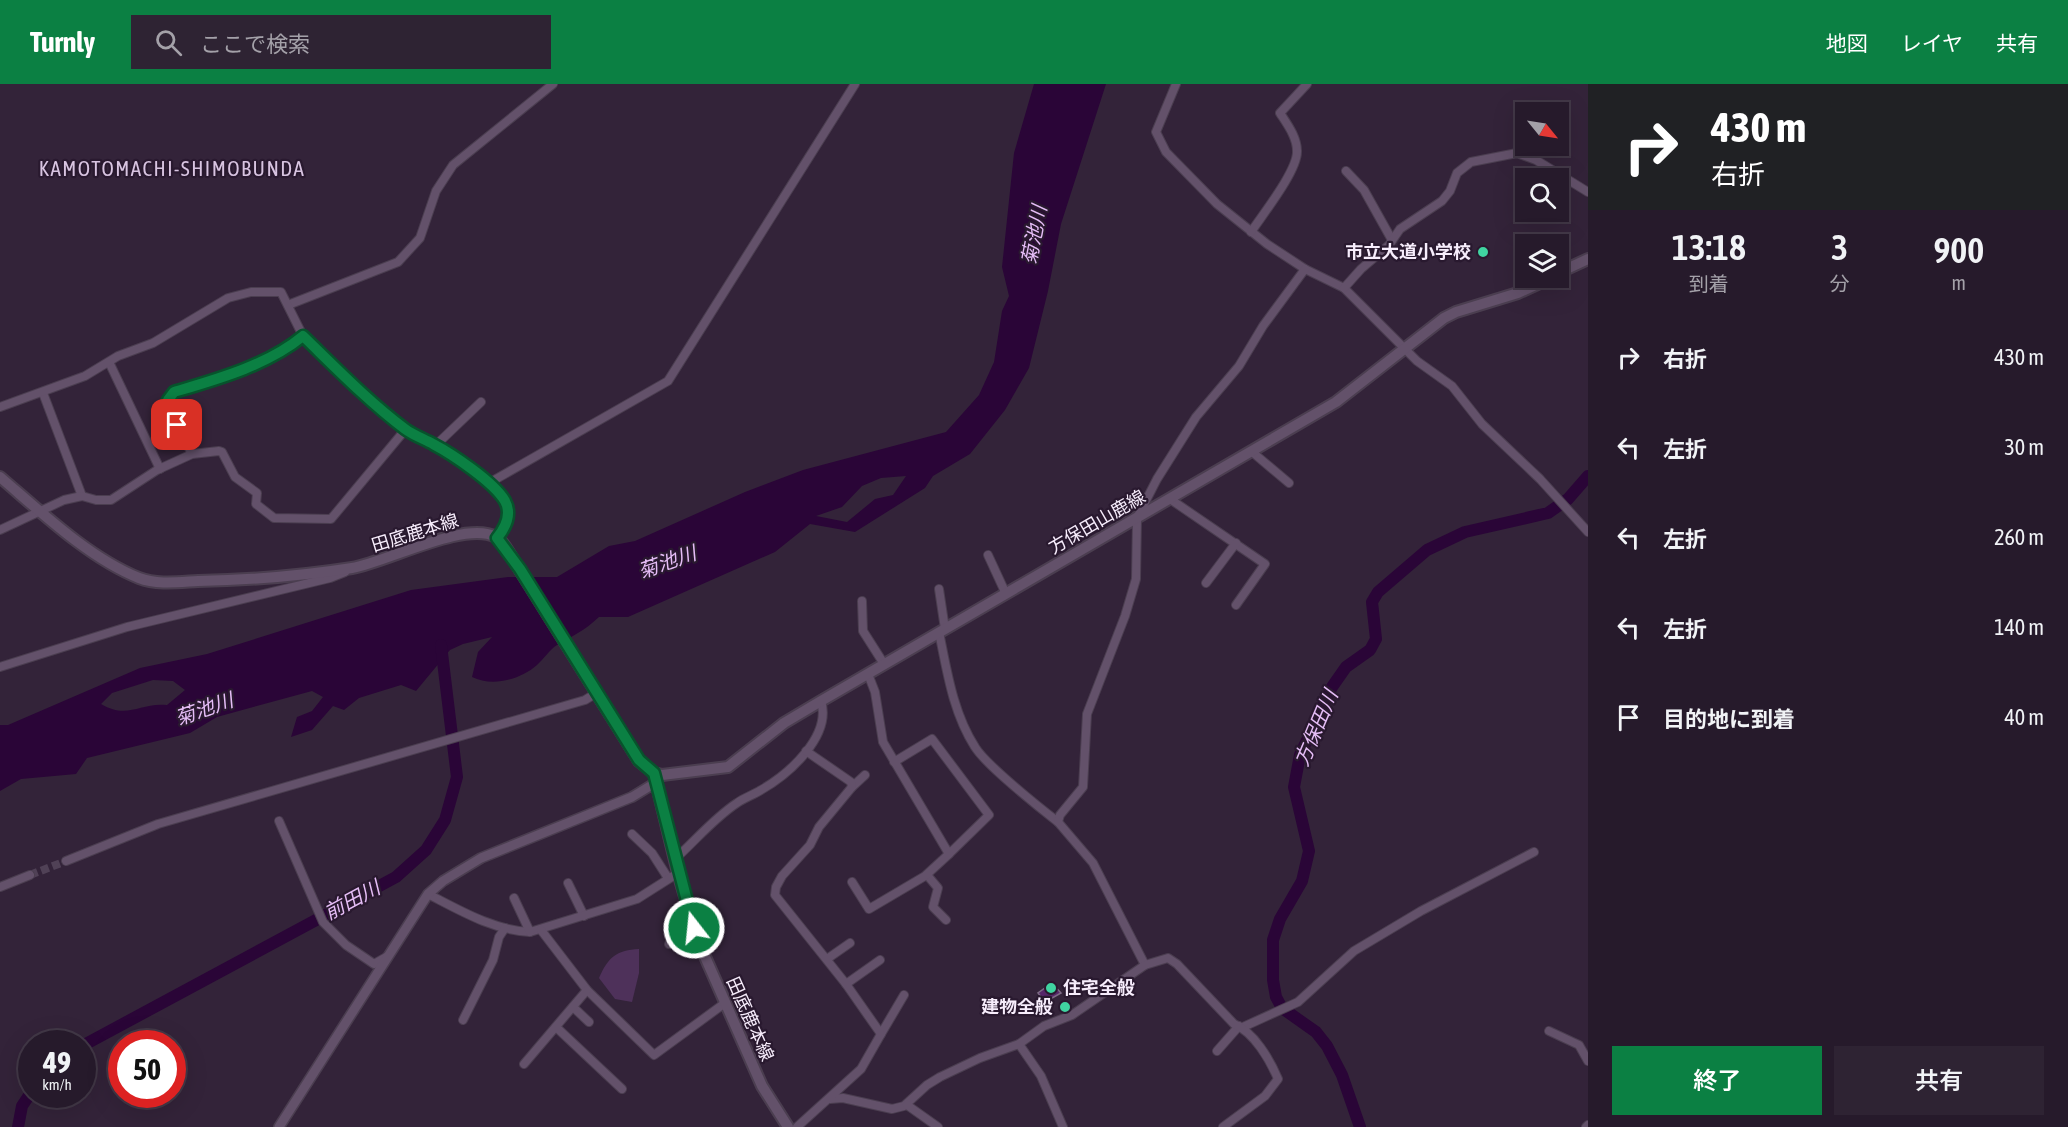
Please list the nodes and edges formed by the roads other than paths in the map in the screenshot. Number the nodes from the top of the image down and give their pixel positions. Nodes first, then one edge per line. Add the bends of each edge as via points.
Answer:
1 (553, 84) edge
2 (855, 84) edge
3 (1176, 84) edge
4 (1307, 84) edge
5 (1346, 171) dead end
6 (1588, 192) edge
7 (1251, 232) junction
8 (1392, 240) junction
9 (1588, 259) edge
10 (1305, 268) junction
11 (1569, 268) edge
12 (1344, 288) junction
13 (1529, 288) edge
14 (288, 305) junction
15 (303, 336) junction
16 (1406, 350) junction
17 (109, 362) junction
18 (43, 393) junction
19 (481, 402) dead end
20 (0, 407) edge
21 (405, 430) junction
22 (436, 445) junction
23 (1251, 452) junction
24 (192, 454) junction
25 (160, 469) junction
26 (0, 477) edge
27 (489, 483) junction
28 (1289, 483) dead end
29 (82, 495) junction
30 (1170, 499) junction
31 (42, 513) junction
32 (1137, 518) junction
33 (0, 530) edge
34 (1588, 532) edge
35 (497, 538) junction
36 (1236, 543) junction
37 (988, 555) dead end
38 (358, 567) junction
39 (1206, 583) dead end
40 (939, 589) dead end
41 (1006, 594) junction
42 (862, 601) dead end
43 (1236, 605) dead end
44 (942, 631) junction
45 (885, 664) junction
46 (0, 667) edge
47 (868, 674) junction
48 (598, 692) junction
49 (821, 701) junction
50 (806, 751) junction
51 (894, 762) junction
52 (865, 775) dead end
53 (655, 778) junction
54 (852, 787) junction
55 (279, 821) dead end
56 (1058, 822) junction
57 (632, 834) dead end
58 (1534, 852) dead end
59 (949, 854) junction
60 (675, 859) junction
61 (66, 861) tunnel mouth
62 (30, 875) tunnel mouth
63 (673, 875) junction
64 (927, 875) junction
65 (852, 882) dead end
66 (568, 883) dead end
67 (0, 887) edge
68 (428, 894) junction
69 (514, 898) dead end
70 (584, 916) junction
71 (946, 920) dead end
72 (505, 928) junction
73 (694, 928) junction
74 (541, 930) junction
75 (530, 932) junction
76 (850, 943) dead end
77 (669, 944) dead end
78 (388, 956) junction
79 (827, 959) junction
80 (880, 960) dead end
81 (1145, 965) junction
82 (846, 984) junction
83 (587, 990) junction
84 (904, 995) dead end
85 (725, 1003) junction
86 (573, 1007) junction
87 (463, 1020) dead end
88 (589, 1022) dead end
89 (1241, 1026) junction
90 (556, 1027) junction
91 (1549, 1031) dead end
92 (881, 1034) junction
93 (1019, 1044) junction
94 (1217, 1051) dead end
95 (1588, 1061) edge
96 (524, 1064) dead end
97 (622, 1089) dead end
98 (830, 1099) junction
99 (906, 1105) junction
100 (279, 1127) edge
101 (788, 1127) edge
102 (797, 1127) edge
103 (938, 1127) edge
104 (1063, 1127) edge
105 (1223, 1127) edge

1 - 14 street via 453,165 436,191 420,238 398,262
2 - 27 street via 668,381
3 - 7 street via 1156,132 1166,152 1209,197
4 - 7 street via 1280,113 1298,152 1290,172
5 - 8 street via 1364,190
6 - 8 street via 1536,160 1517,153 1493,156 1471,162 1457,173 1442,201 1400,229
7 - 10 street
8 - 12 street
9 - 11 main road
10 - 12 street
10 - 32 street via 1239,366 1196,417
12 - 16 street
13 - 16 main road, 方保田山鹿線 via 1456,312
14 - 15 street
14 - 17 street via 281,292 251,292 228,298 153,343
15 - 21 street via 359,392
15 - 24 street via 245,368 174,392 168,400 169,410
16 - 23 main road, 方保田山鹿線 via 1336,402
16 - 34 street via 1452,386 1482,424
17 - 18 street
17 - 25 street
18 - 20 street
18 - 29 street
19 - 22 street
21 - 22 street
21 - 24 street via 338,514 325,519 274,518 256,504 257,493 234,477 222,452
22 - 27 street
23 - 28 street
23 - 30 main road, 方保田山鹿線
24 - 25 street
25 - 29 street via 111,500
26 - 31 main road, 田底鹿本線
27 - 35 street via 509,510 506,527
29 - 31 street via 51,504
30 - 32 main road, 方保田山鹿線
30 - 36 street
31 - 33 street
31 - 38 main road, 田底鹿本線 via 74,539 129,573 150,581 253,580
32 - 41 main road, 方保田山鹿線
32 - 56 street via 1136,579 1087,714 1083,787 1060,814
35 - 38 main road, 田底鹿本線 via 464,534
35 - 48 main road, 田底鹿本線
36 - 39 street
36 - 43 street via 1265,564
37 - 41 street
38 - 46 street via 330,578 127,627
40 - 44 street
41 - 44 main road, 方保田山鹿線
42 - 45 street via 863,631
44 - 45 main road, 方保田山鹿線
44 - 56 street via 953,695 976,749
45 - 47 main road, 方保田山鹿線
47 - 49 main road, 方保田山鹿線
47 - 51 street via 883,742
48 - 53 main road, 田底鹿本線 via 639,760
48 - 61 street via 585,700 158,824
49 - 50 street via 824,718
49 - 53 main road, 方保田山鹿線 via 784,723 728,767
50 - 54 street via 851,782
50 - 60 street via 778,779 737,803
51 - 59 street
51 - 59 street via 932,739 989,815
52 - 54 street
53 - 60 main road, 田底鹿本線
53 - 68 street via 632,797 481,858 443,880
54 - 79 street via 776,887 775,895
55 - 78 street via 329,931 374,964
56 - 81 street via 1093,863
57 - 63 street
58 - 89 street via 1354,951 1298,1002
59 - 64 street
60 - 63 main road, 田底鹿本線
62 - 67 street
63 - 70 street via 637,899
63 - 73 main road, 田底鹿本線
64 - 65 street via 869,909
64 - 71 street via 938,888 933,907
66 - 70 street
68 - 72 street via 462,913
68 - 78 street
69 - 75 street
70 - 74 street
72 - 75 street
72 - 87 street
73 - 77 street
73 - 85 main road, 田底鹿本線
74 - 75 street
74 - 83 street
76 - 79 street
78 - 100 street
79 - 82 street
80 - 82 street
81 - 89 street via 1161,958 1171,960
81 - 93 street via 1071,1015 1044,1026
82 - 92 street
83 - 85 street via 654,1054
83 - 86 street
84 - 92 street
85 - 101 main road, 田底鹿本線 via 762,1086
86 - 88 street
86 - 90 street
89 - 94 street
89 - 105 street via 1278,1079 1266,1096
90 - 96 street
90 - 97 street
91 - 95 street via 1579,1046
92 - 98 street via 861,1069
93 - 99 street via 940,1077
93 - 104 street via 1041,1076
98 - 99 street via 843,1098 892,1109
98 - 102 street
99 - 103 street

